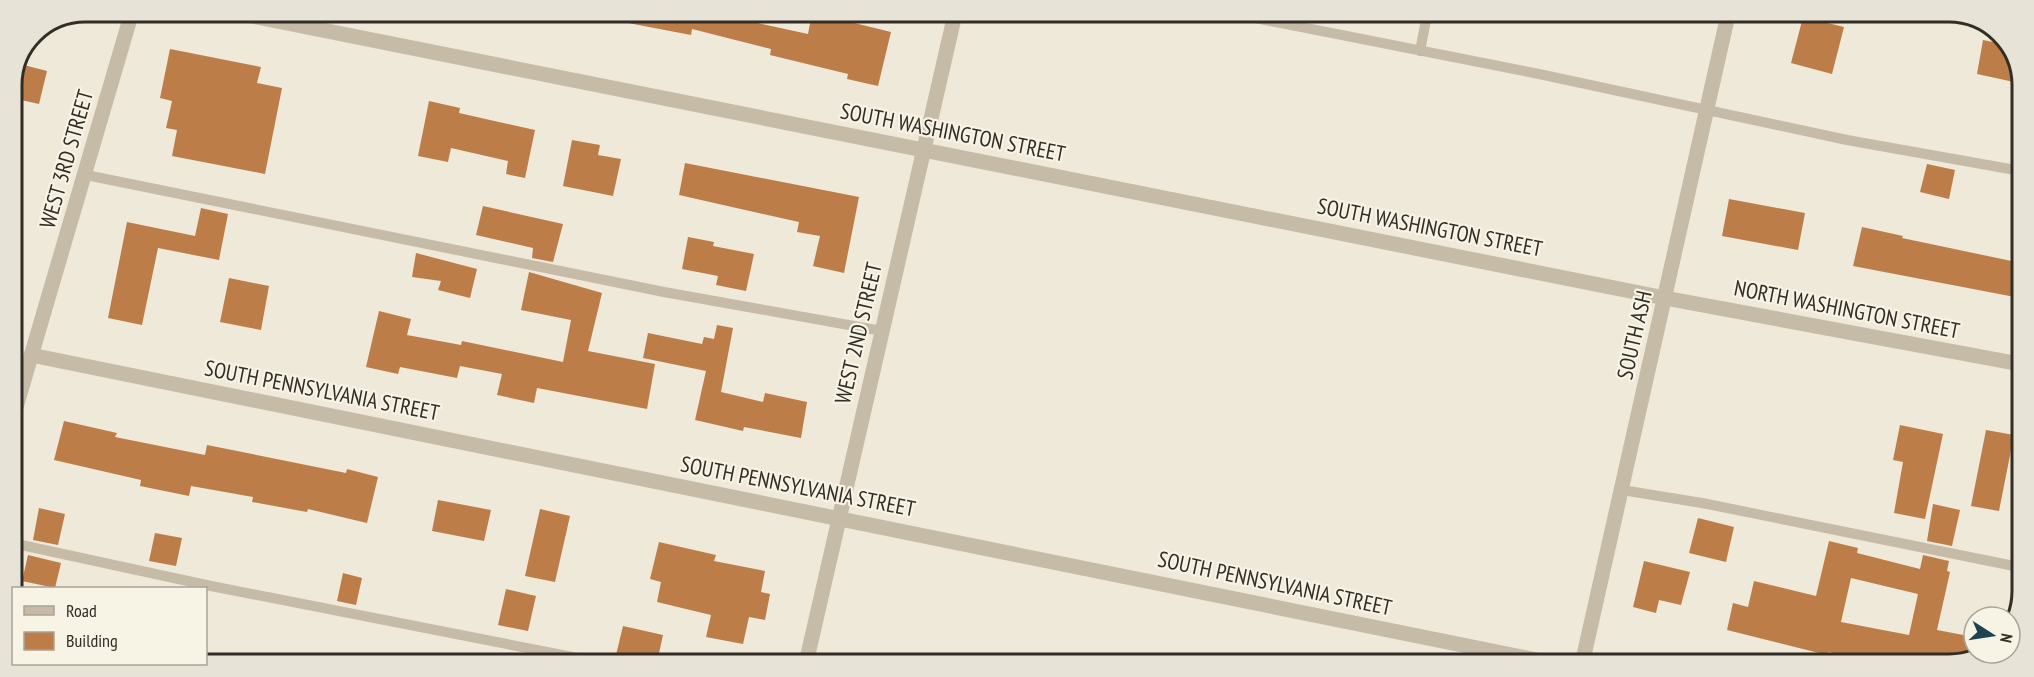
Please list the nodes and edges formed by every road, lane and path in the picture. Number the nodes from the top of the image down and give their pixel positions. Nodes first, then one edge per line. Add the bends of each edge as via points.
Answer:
1 (129, 22) edge
2 (316, 22) edge
3 (953, 22) edge
4 (1275, 22) edge
5 (1426, 22) edge
6 (1726, 22) edge
7 (1420, 51) junction
8 (1707, 109) junction
9 (923, 148) junction
10 (2011, 169) edge
11 (86, 175) junction
12 (1665, 298) junction
13 (882, 331) junction
14 (31, 355) junction
15 (2012, 362) edge
16 (23, 384) edge
17 (1622, 490) junction
18 (840, 517) junction
19 (23, 545) edge
20 (2012, 566) edge
21 (557, 654) edge
22 (808, 654) edge
23 (1507, 654) edge
24 (1584, 654) edge

1 - 11 street, WEST 3RD STREET
2 - 9 street, SOUTH WASHINGTON STREET
3 - 9 street, WEST 2ND STREET
4 - 7 lane
5 - 7 lane
6 - 8 street, SOUTH ASH
7 - 8 lane
8 - 10 lane via 1847,140
8 - 12 street, SOUTH ASH
9 - 12 street, SOUTH WASHINGTON STREET
9 - 13 street, WEST 2ND STREET
11 - 13 lane via 664,292
11 - 14 street, WEST 3RD STREET
12 - 15 street, NORTH WASHINGTON STREET
12 - 17 street, SOUTH ASH
13 - 18 street, WEST 2ND STREET
14 - 16 street, WEST 3RD STREET
14 - 18 street, SOUTH PENNSYLVANIA STREET
17 - 20 lane
17 - 24 street, SOUTH ASH
18 - 22 street, WEST 2ND STREET
18 - 23 street, SOUTH PENNSYLVANIA STREET
19 - 21 lane

